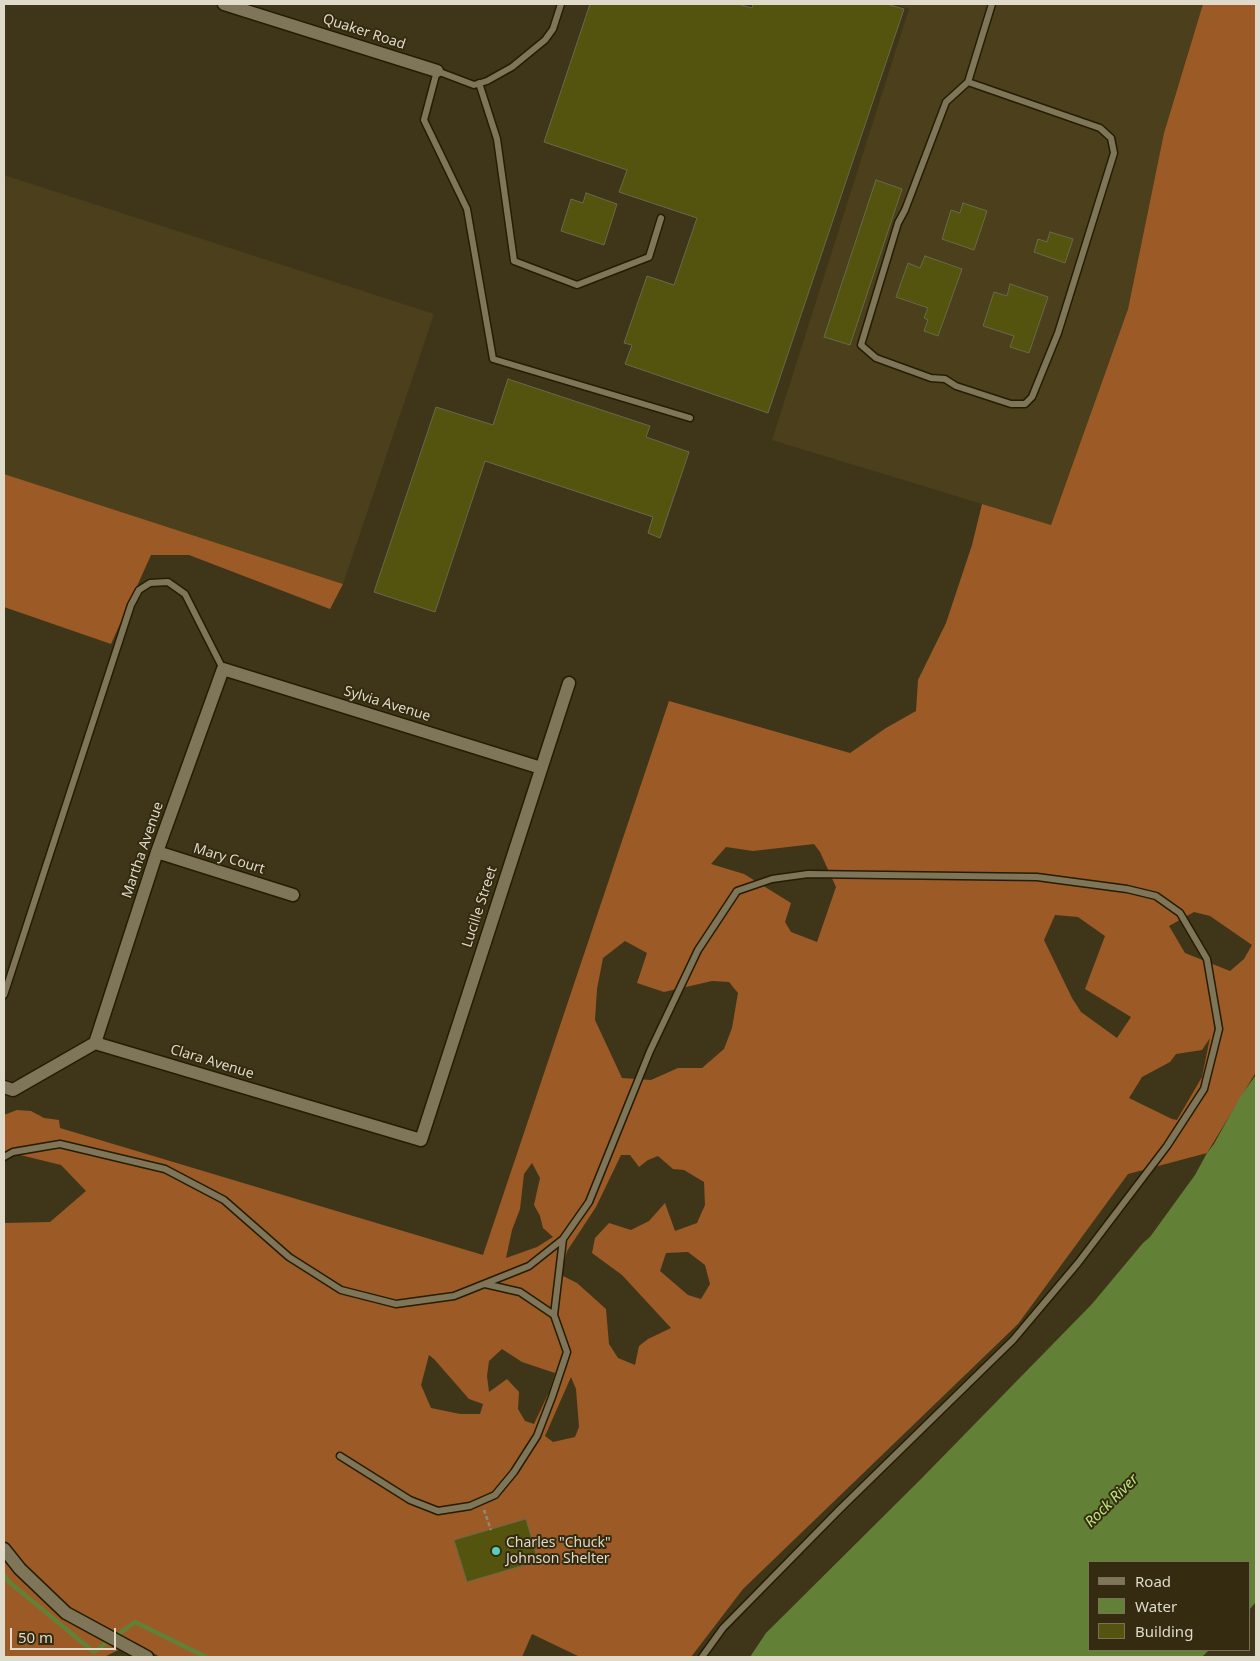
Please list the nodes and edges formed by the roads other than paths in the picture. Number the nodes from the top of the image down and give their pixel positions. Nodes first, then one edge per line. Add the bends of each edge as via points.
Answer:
1 (224, 4) edge
2 (561, 4) edge
3 (992, 4) edge
4 (437, 72) junction
5 (968, 82) junction
6 (479, 83) junction
7 (661, 218) dead end
8 (690, 418) dead end
9 (223, 670) junction
10 (569, 683) dead end
11 (541, 768) junction
12 (157, 852) junction
13 (293, 895) dead end
14 (4, 995) edge
15 (95, 1043) junction
16 (4, 1087) edge
17 (420, 1140) joint
18 (4, 1157) edge
19 (563, 1239) junction
20 (484, 1284) junction
21 (554, 1315) junction
22 (340, 1456) dead end
23 (4, 1549) edge
24 (147, 1657) edge
25 (702, 1657) edge

1 - 4 street, Quaker Road
2 - 6 lane via 553,29 545,40 512,67
3 - 5 lane
4 - 6 lane via 474,85
4 - 8 lane via 424,120 467,209 493,358
5 - 5 lane via 1100,128 1111,138 1114,153 1058,333 1032,397 1025,404 1012,404 956,386 945,379 931,378 903,368 876,358 861,345 898,223 946,102
6 - 7 lane via 497,138 514,261 577,285 649,256
9 - 11 street, Sylvia Avenue
9 - 12 street, Martha Avenue
9 - 14 lane via 185,594 168,582 150,583 139,590 131,605
10 - 11 street, Lucille Street
11 - 17 street, Lucille Street
12 - 13 street, Mary Court
12 - 15 street, Martha Avenue
15 - 16 street via 13,1090
15 - 17 street, Clara Avenue
18 - 20 lane via 13,1152 60,1144 165,1169 224,1200 289,1257 341,1290 396,1304 454,1296
19 - 20 lane via 529,1266
19 - 21 lane
19 - 25 lane via 589,1202 650,1051 698,950 737,891 772,879 808,874 1037,878 1127,889 1156,896 1180,913 1208,958 1219,1029 1204,1089 1167,1146 1078,1263 1013,1340 841,1508 724,1628
20 - 21 lane via 520,1292
21 - 22 lane via 567,1352 536,1436 495,1495 470,1506 438,1510 410,1500
23 - 24 street via 66,1613

